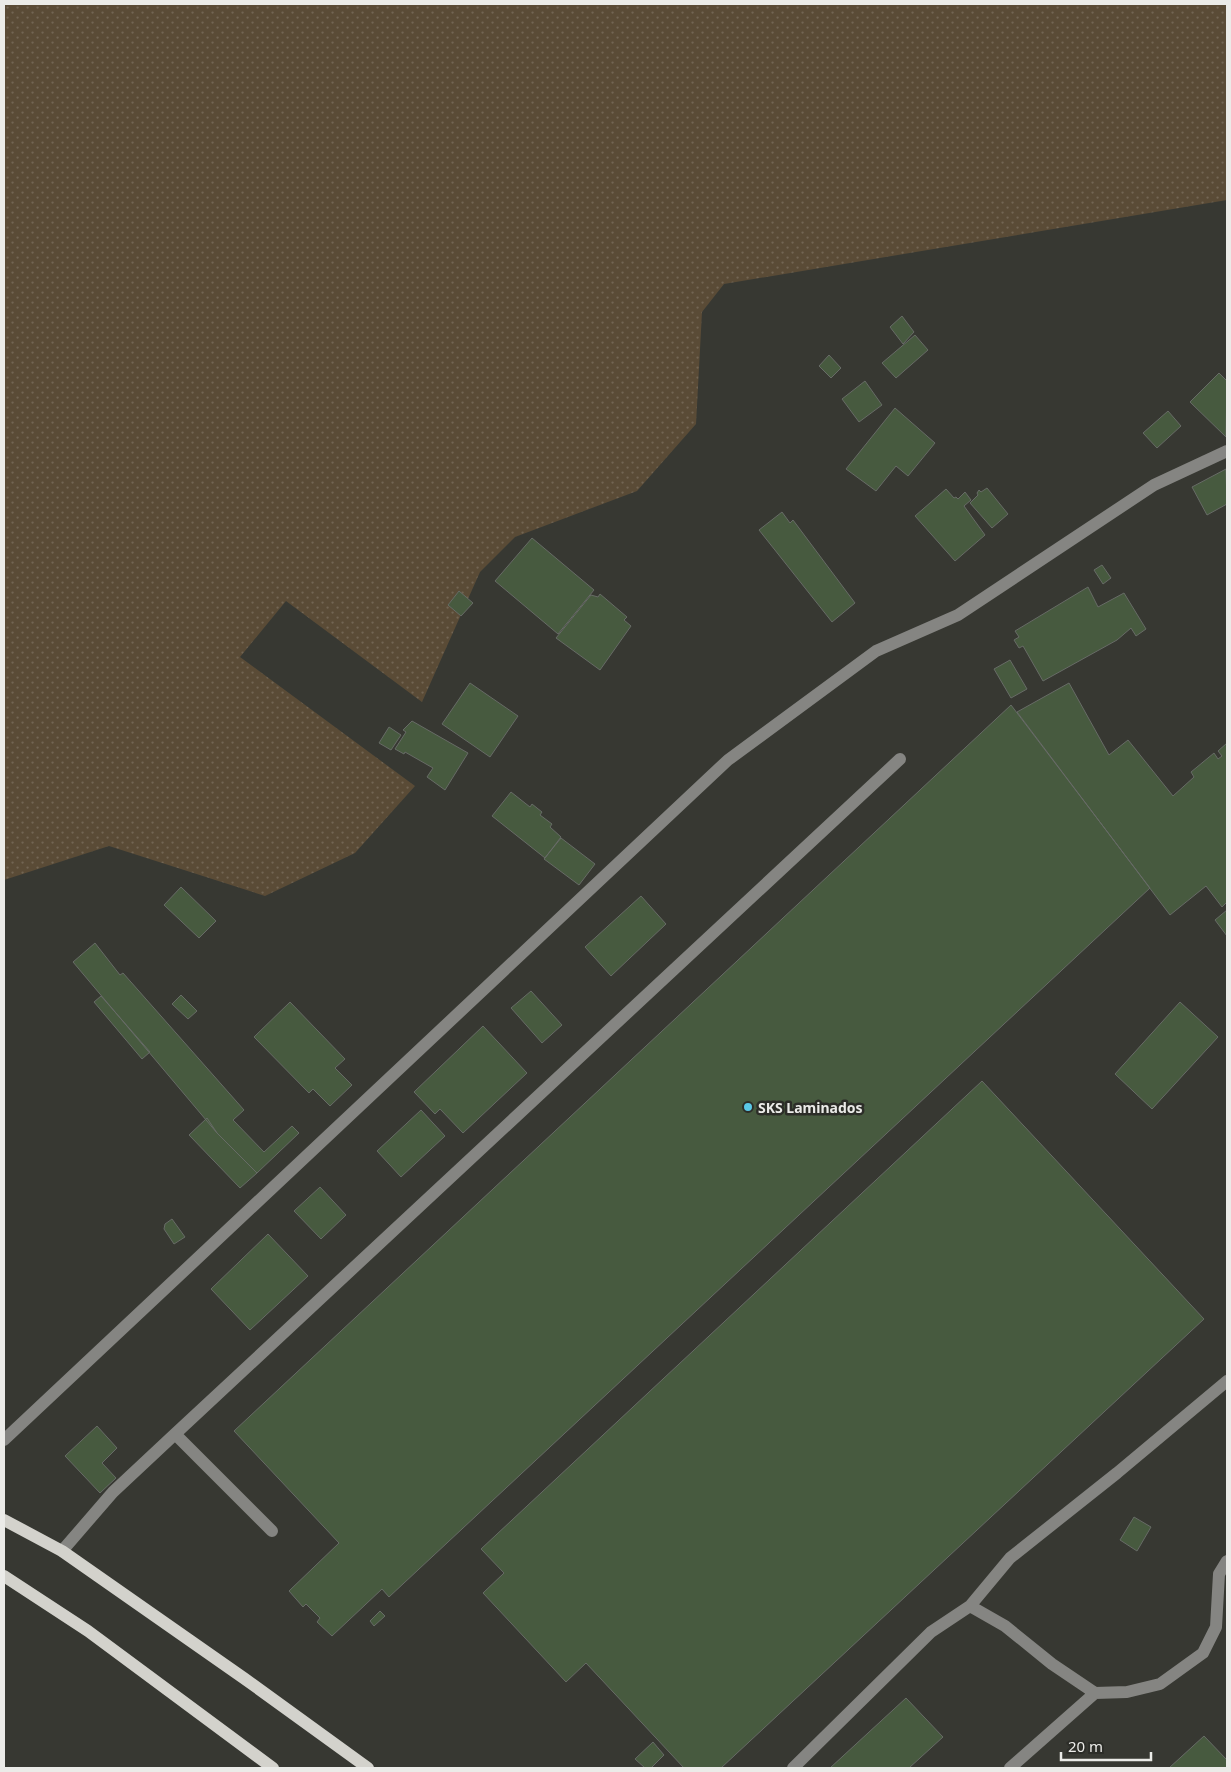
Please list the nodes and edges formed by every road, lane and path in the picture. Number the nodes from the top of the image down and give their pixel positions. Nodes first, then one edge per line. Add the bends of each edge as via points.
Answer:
1 (1227, 451) edge
2 (900, 759) dead end
3 (1227, 1381) edge
4 (175, 1434) junction
5 (4, 1440) edge
6 (4, 1520) edge
7 (272, 1531) dead end
8 (62, 1551) junction
9 (1227, 1561) edge
10 (4, 1576) edge
11 (970, 1606) junction
12 (1096, 1693) junction
13 (273, 1768) edge
14 (368, 1768) edge
15 (793, 1768) edge
16 (1010, 1768) edge

1 - 5 lane via 1154,484 958,616 876,651 728,760
2 - 4 lane
3 - 11 lane via 1010,1558
4 - 7 lane
4 - 8 lane via 113,1492
6 - 8 main road
8 - 14 main road
9 - 12 lane via 1219,1574 1216,1627 1203,1653 1160,1684 1127,1692
10 - 13 main road via 88,1631
11 - 12 lane via 1005,1626 1052,1664
11 - 15 lane via 931,1632
12 - 16 lane

